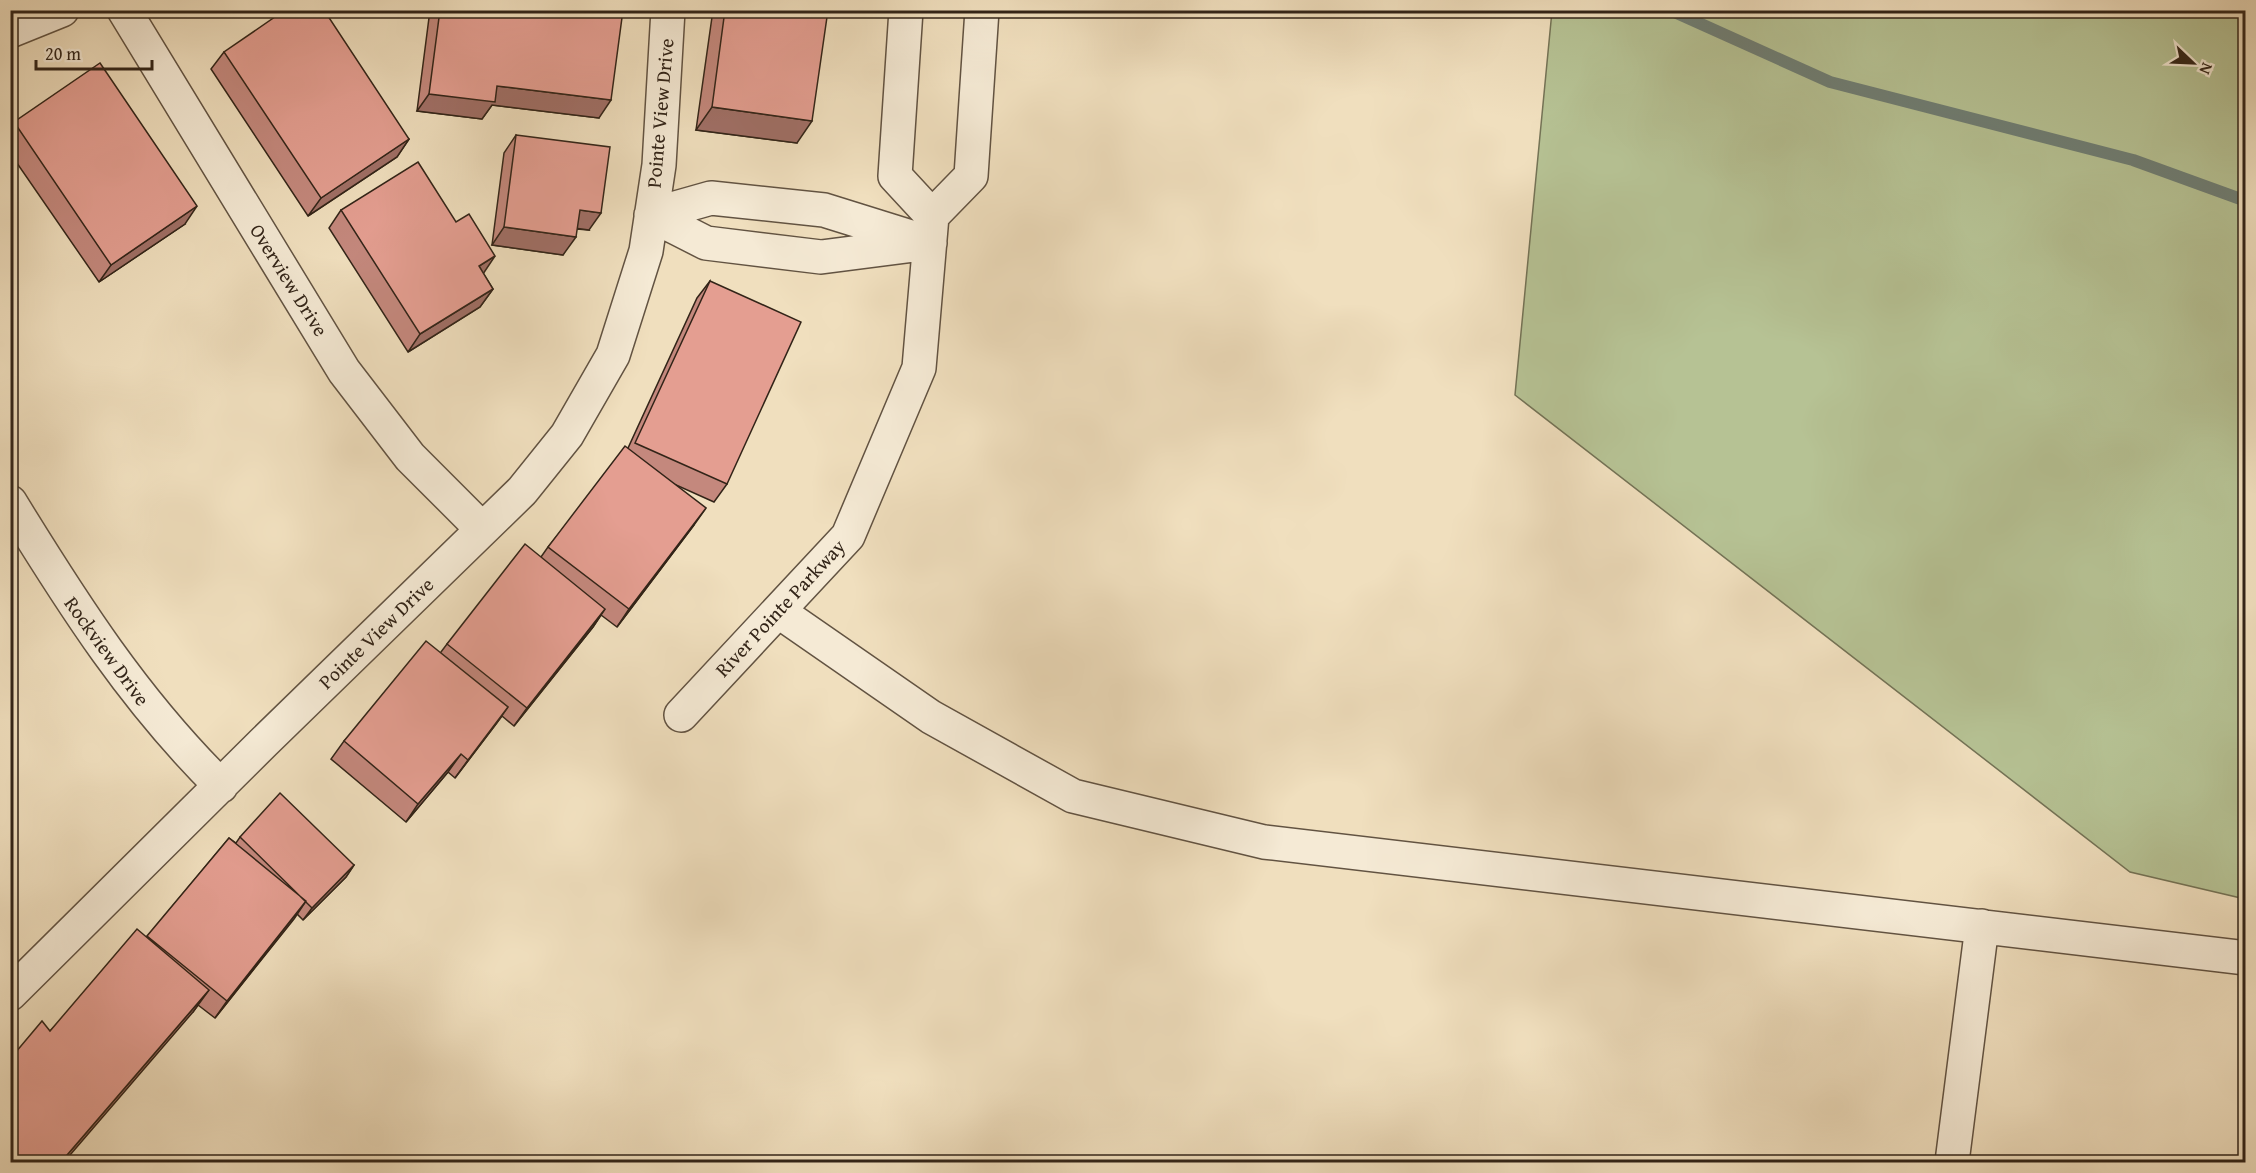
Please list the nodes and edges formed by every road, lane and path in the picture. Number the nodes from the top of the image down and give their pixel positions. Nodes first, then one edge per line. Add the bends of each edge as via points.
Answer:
1 (62, 10) edge
2 (124, 10) edge
3 (668, 10) edge
4 (906, 10) edge
5 (982, 10) edge
6 (10, 31) edge
7 (651, 215) junction
8 (931, 230) junction
9 (10, 502) edge
10 (482, 529) junction
11 (778, 610) junction
12 (681, 715) dead end
13 (221, 786) junction
14 (1982, 926) junction
15 (2246, 958) edge
16 (10, 994) edge
17 (1952, 1162) edge

1 - 6 street
2 - 10 street, Overview Drive via 344,370 410,457
3 - 7 street, Pointe View Drive via 659,165
4 - 8 street via 895,176
5 - 8 street via 971,176
7 - 8 street, Pointe View Drive via 711,198 824,210
7 - 8 street, Pointe View Drive via 706,243 821,256
7 - 10 street, Pointe View Drive via 646,252 619,340 596,388 543,467
8 - 11 street, River Pointe Parkway via 919,368 848,536
9 - 13 street, Rockview Drive via 61,586 136,693
10 - 13 street, Pointe View Drive
11 - 12 street, River Pointe Parkway
11 - 14 street via 931,717 1073,796 1264,842
13 - 16 street, Pointe View Drive
14 - 15 street
14 - 17 street

